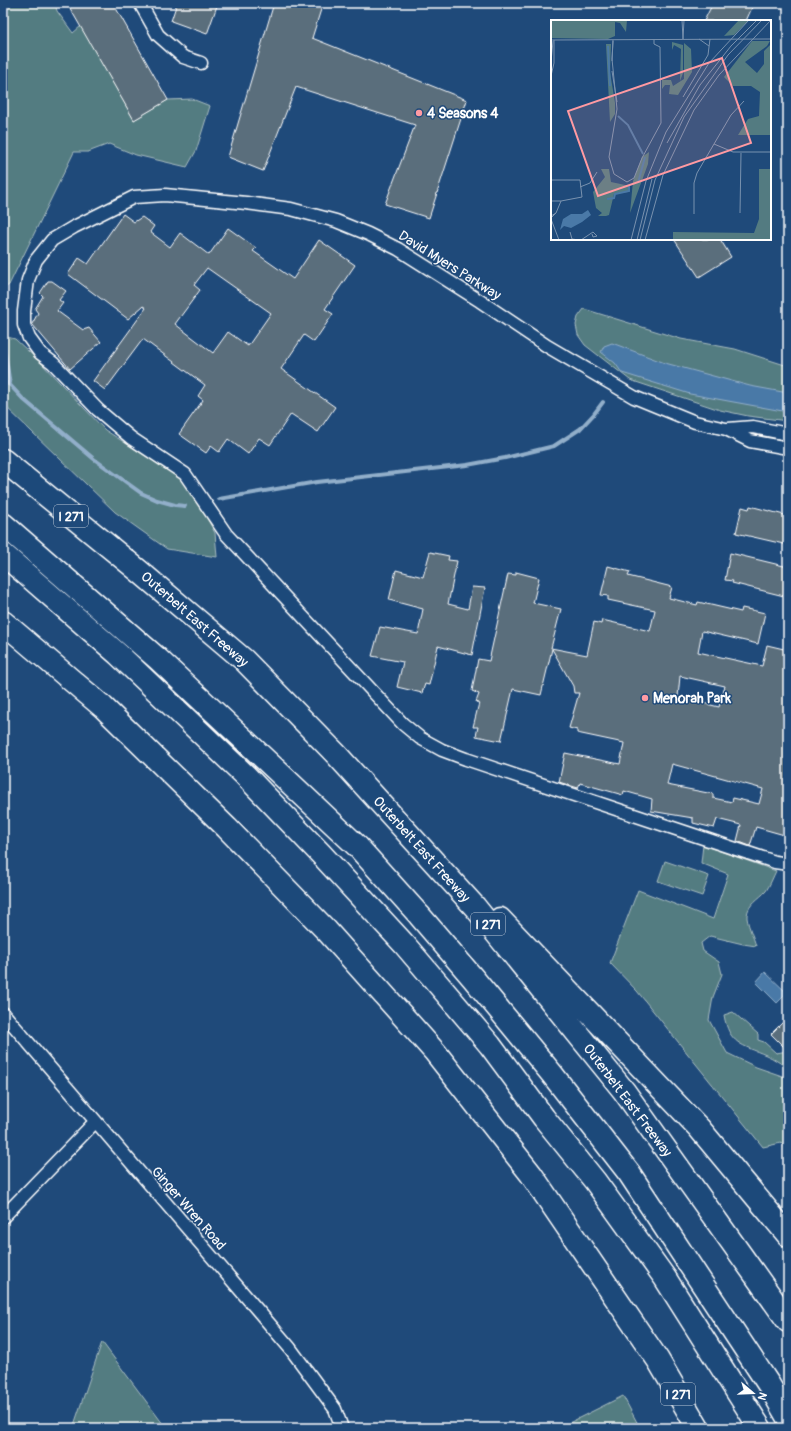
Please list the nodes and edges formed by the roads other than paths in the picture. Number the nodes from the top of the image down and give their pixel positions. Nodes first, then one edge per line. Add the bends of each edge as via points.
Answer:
1 (140, 3) edge
2 (201, 63) dead end
3 (726, 429) junction
4 (788, 434) edge
5 (788, 448) edge
6 (3, 460) edge
7 (3, 524) edge
8 (3, 554) edge
9 (3, 622) edge
10 (336, 753) junction
11 (788, 864) edge
12 (3, 1013) edge
13 (96, 1122) junction
14 (3, 1217) edge
15 (788, 1235) edge
16 (788, 1320) edge
17 (788, 1418) edge
18 (342, 1428) edge
19 (698, 1428) edge
20 (760, 1428) edge

1 - 2 street via 158,35 182,57
3 - 4 street, David Myers Parkway via 752,427
3 - 5 street, David Myers Parkway via 750,441
3 - 11 street, David Myers Parkway via 695,422 634,398 547,346 398,249 336,221 291,209 165,194 134,197 52,240 36,260 28,280 24,325 29,338 40,353 98,410 131,438 185,474 226,534 403,724 420,738 442,750 519,777 775,862
6 - 10 highway, Outerbelt East Freeway / I 271 via 244,660
7 - 17 highway via 158,659 318,809 358,847 419,916 552,1074 629,1173 769,1385
8 - 20 highway via 140,675 245,774 404,944 490,1045 595,1181 665,1278
9 - 19 highway, I 271 via 103,707 227,828 327,931 435,1052 531,1174 658,1360
10 - 15 highway via 527,945 699,1128
10 - 16 highway, Outerbelt East Freeway / I 271 via 475,907 624,1091
12 - 13 street, Ginger Wren Road
13 - 14 street
13 - 18 street, Ginger Wren Road via 290,1348 335,1409

